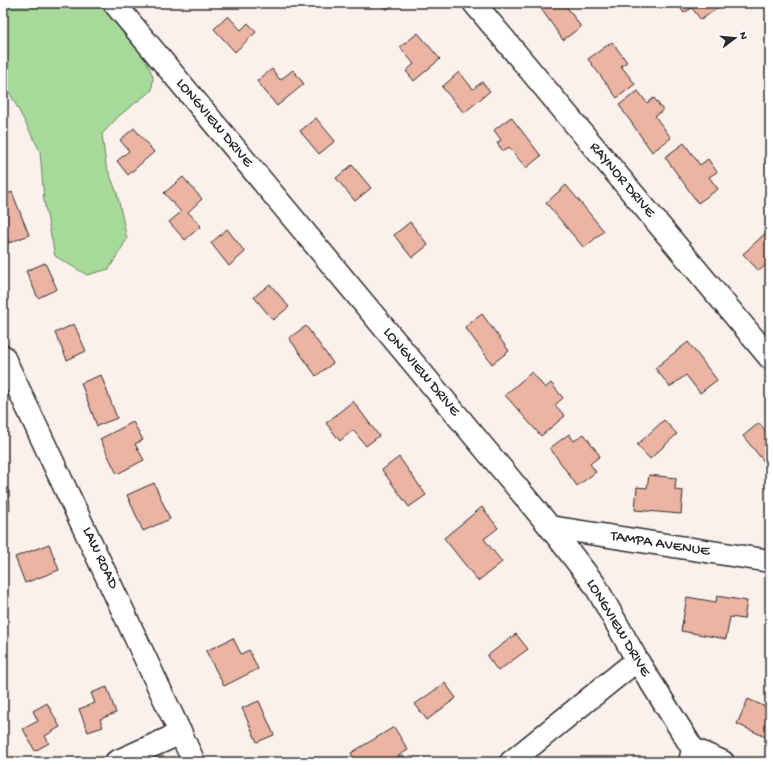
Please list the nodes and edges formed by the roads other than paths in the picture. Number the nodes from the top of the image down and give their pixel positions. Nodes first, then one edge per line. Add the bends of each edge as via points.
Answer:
1 (114, 3) edge
2 (474, 3) edge
3 (3, 356) edge
4 (770, 358) edge
5 (550, 527) junction
6 (770, 561) edge
7 (637, 660) junction
8 (180, 733) junction
9 (692, 756) edge
10 (116, 762) edge
11 (194, 762) edge
12 (511, 762) edge
13 (723, 762) edge

1 - 5 street, LONGVIEW DRIVE
2 - 4 street, RAYNOR DRIVE
3 - 8 street, LAW ROAD
5 - 6 street, TAMPA AVENUE
5 - 7 street, LONGVIEW DRIVE via 595,585
7 - 9 street, LONGVIEW DRIVE
7 - 12 street
8 - 10 street
8 - 11 street, LAW ROAD
9 - 13 street

